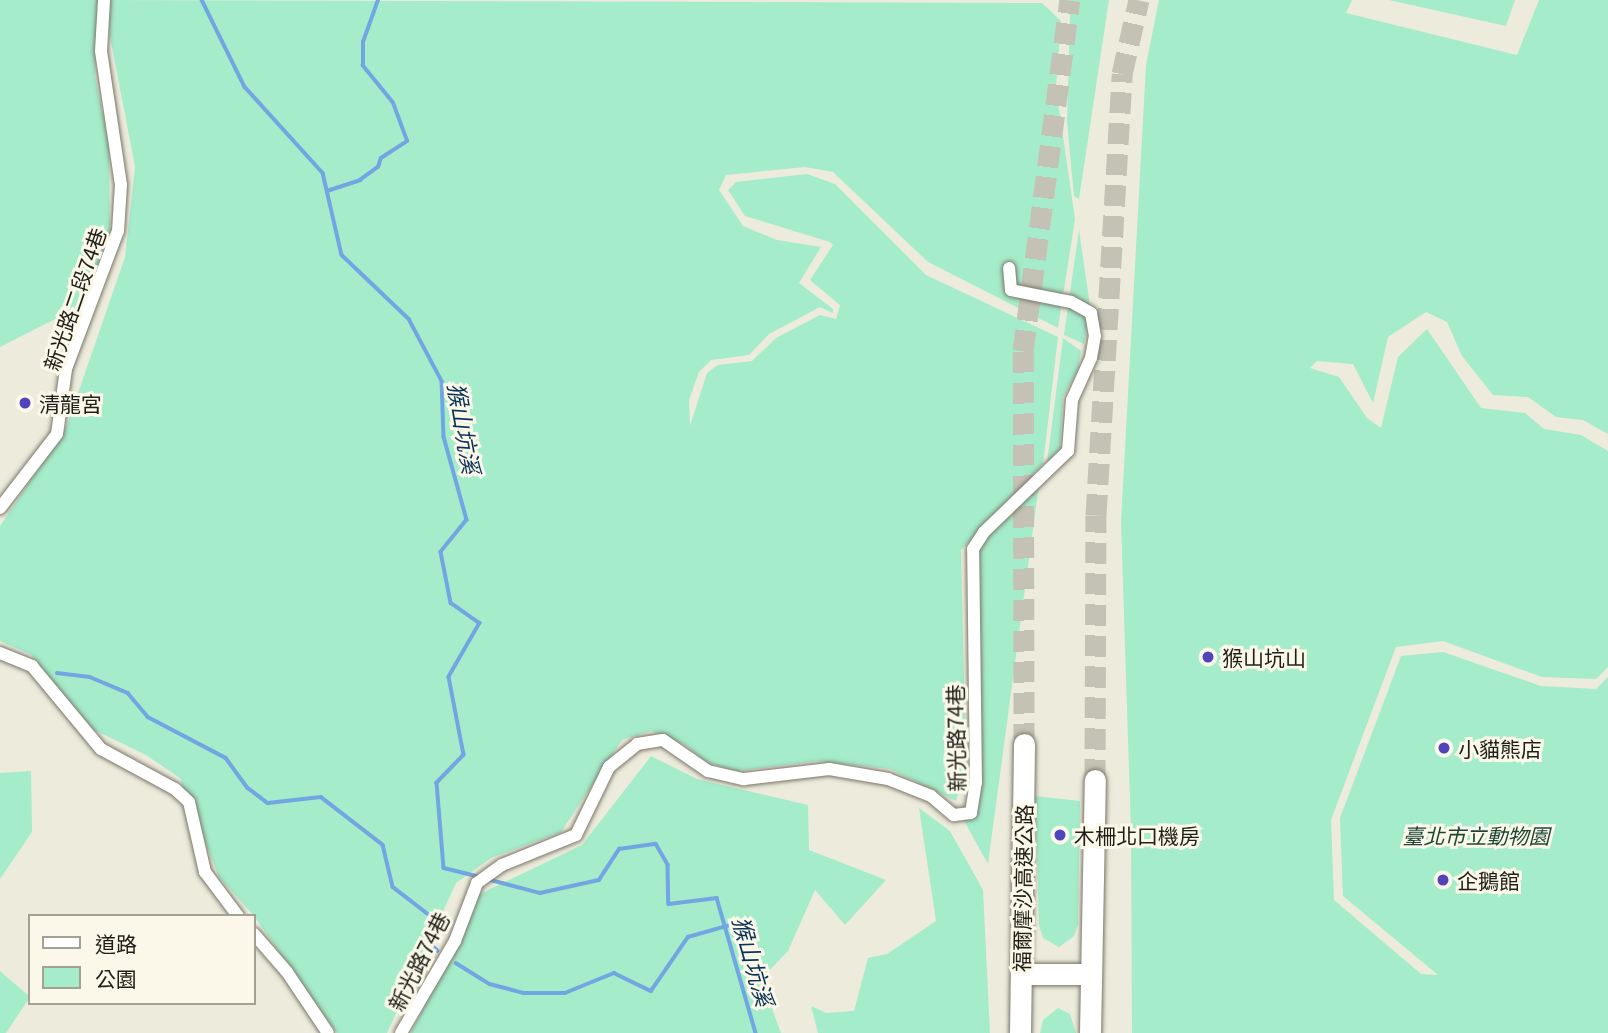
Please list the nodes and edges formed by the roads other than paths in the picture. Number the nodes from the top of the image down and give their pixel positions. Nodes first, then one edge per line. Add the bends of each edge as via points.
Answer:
1 (103, 0) edge
2 (1009, 268) dead end
3 (0, 508) edge
4 (0, 653) edge
5 (1024, 744) tunnel mouth
6 (1095, 780) tunnel mouth
7 (236, 914) edge
8 (256, 936) edge
9 (1021, 974) junction
10 (1090, 974) junction
11 (328, 1033) edge
12 (401, 1033) edge
13 (1020, 1033) edge
14 (1090, 1033) edge

1 - 3 street, 新光路二段74巷 via 101,51 121,185 118,231 66,369 57,434
2 - 12 street, 新光路74巷 via 1011,290 1071,302 1091,313 1095,337 1072,400 1068,451 984,532 974,549 976,783 971,813 962,818 954,815 931,796 888,779 829,769 761,779 718,775 698,766 672,744 652,740 625,752 609,767 576,835 481,878 454,941
4 - 7 street via 32,666 101,749 175,789 189,802 205,872
5 - 9 highway, 福爾摩沙高速公路
6 - 10 highway
8 - 11 street via 287,972
9 - 10 highway
9 - 13 highway, 福爾摩沙高速公路
10 - 14 highway

